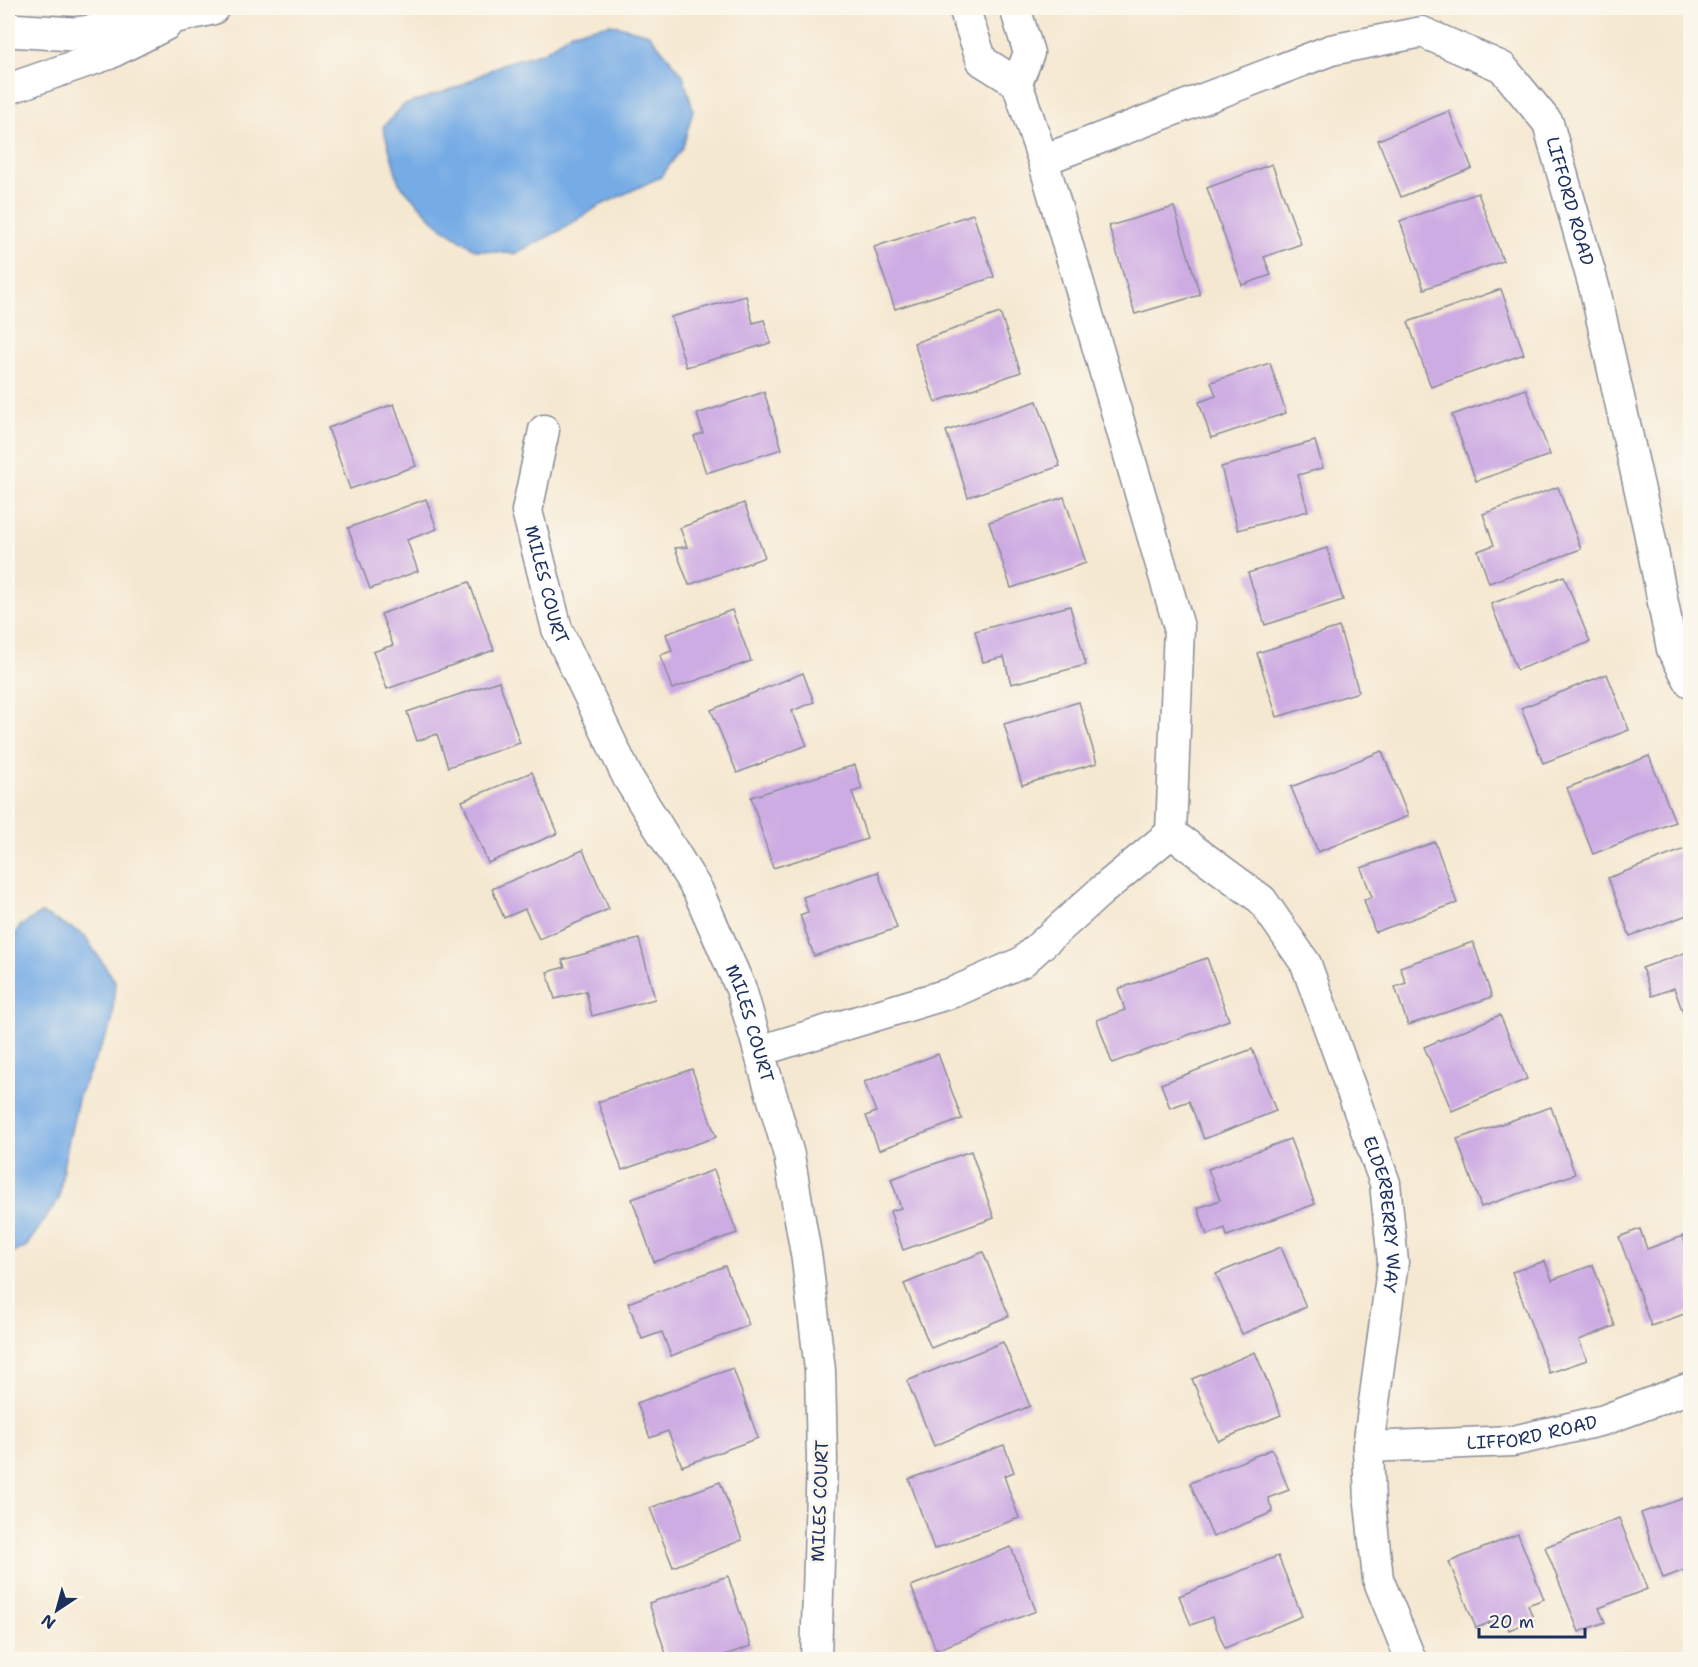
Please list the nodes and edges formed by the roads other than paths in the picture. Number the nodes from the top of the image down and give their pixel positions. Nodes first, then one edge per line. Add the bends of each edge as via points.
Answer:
1 (964, 8) edge
2 (1015, 8) edge
3 (201, 10) edge
4 (8, 30) edge
5 (1017, 83) junction
6 (8, 89) edge
7 (1043, 160) junction
8 (544, 430) dead end
9 (1690, 682) edge
10 (1171, 833) junction
11 (759, 1051) junction
12 (1690, 1388) edge
13 (1368, 1447) junction
14 (816, 1659) edge
15 (1411, 1659) edge

1 - 5 street via 982,61
2 - 5 street via 1029,53
3 - 4 street via 134,26 74,34
3 - 6 street via 109,54
5 - 7 street
7 - 9 street, LIFFORD ROAD via 1331,50 1422,32 1502,67 1548,123 1595,291 1672,649
7 - 10 street via 1179,627
8 - 11 street, MILES COURT via 527,511 557,629 628,778 698,891 741,989
10 - 11 street via 1022,962 954,992
10 - 13 street, ELDERBERRY WAY via 1262,900 1306,964 1385,1183 1392,1262
11 - 14 street, MILES COURT via 789,1155 820,1370 822,1459
12 - 13 street, LIFFORD ROAD via 1604,1420 1513,1441
13 - 15 street, ELDERBERRY WAY via 1378,1579

